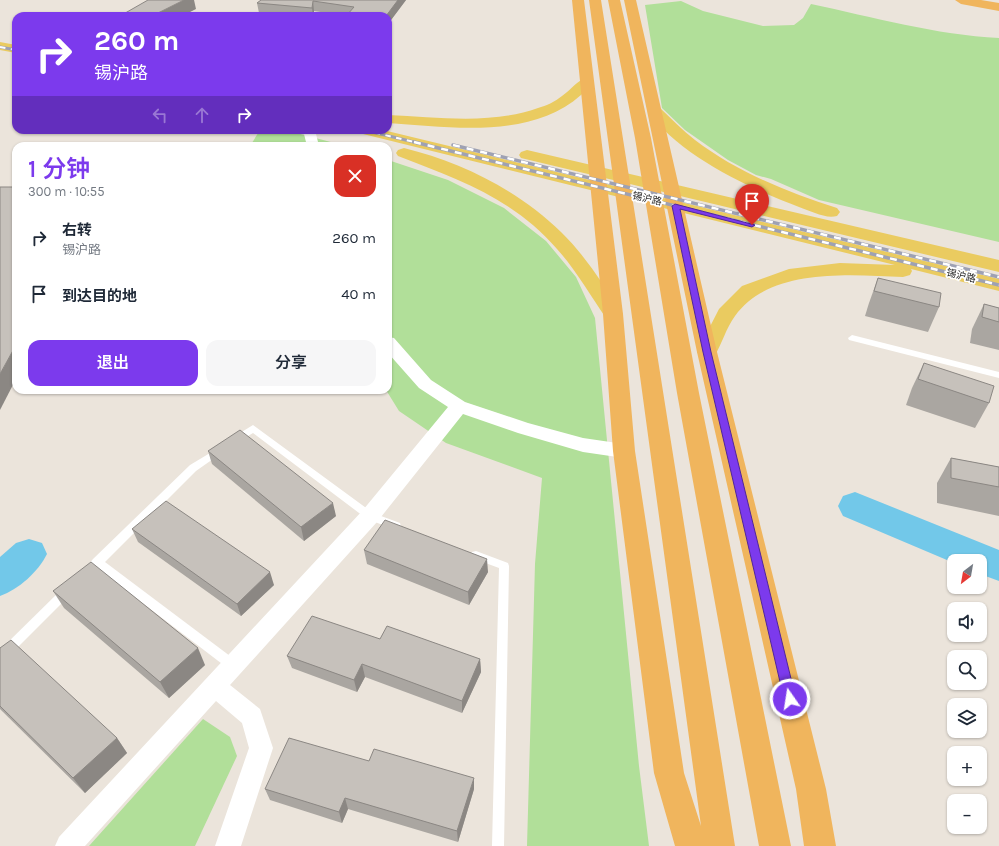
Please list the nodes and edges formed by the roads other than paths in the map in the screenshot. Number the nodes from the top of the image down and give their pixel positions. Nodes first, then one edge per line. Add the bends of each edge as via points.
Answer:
1 (578, 0) edge
2 (595, 0) edge
3 (614, 0) edge
4 (630, 0) edge
5 (960, 0) edge
6 (999, 8) edge
7 (0, 36) edge
8 (12, 39) edge
9 (0, 46) edge
10 (12, 48) edge
11 (587, 82) junction
12 (654, 110) junction
13 (392, 119) edge
14 (392, 123) edge
15 (360, 134) edge
16 (383, 134) edge
17 (378, 142) edge
18 (392, 148) edge
19 (597, 180) junction
20 (673, 197) junction
21 (960, 257) junction
22 (999, 266) edge
23 (950, 273) junction
24 (999, 286) edge
25 (613, 314) junction
26 (852, 338) dead end
27 (392, 347) edge
28 (707, 352) junction
29 (999, 375) edge
30 (459, 406) junction
31 (624, 451) junction
32 (370, 516) junction
33 (407, 530) edge
34 (467, 552) edge
35 (97, 562) junction
36 (0, 657) edge
37 (234, 666) junction
38 (215, 686) junction
39 (68, 846) edge
40 (228, 846) edge
41 (498, 846) edge
42 (691, 846) edge
43 (719, 846) edge
44 (775, 846) edge
45 (820, 846) edge

1 - 11 highway
2 - 43 highway
3 - 44 highway via 644,138 688,393
4 - 12 highway
5 - 6 main road
7 - 8 main road
9 - 10 main road
11 - 13 main road via 553,107 513,119 479,122
11 - 19 highway
12 - 20 highway
12 - 21 main road via 689,143 759,185 802,203
14 - 19 main road
15 - 17 main road
16 - 19 main road, 锡沪路
18 - 25 main road via 477,181 531,215 556,236
19 - 20 main road, 锡沪路
19 - 25 highway
20 - 21 main road
20 - 23 main road, 锡沪路
20 - 28 highway
21 - 22 main road
23 - 24 main road, 锡沪路
23 - 28 main road via 840,269 789,275 749,290 726,312
25 - 31 highway
26 - 29 lane
27 - 30 street via 425,384
28 - 45 highway via 811,789
30 - 31 street via 583,445
30 - 32 street
31 - 42 highway via 669,773
32 - 33 lane
32 - 35 lane via 253,428 193,468
32 - 37 street
34 - 41 lane via 504,566
35 - 36 lane
35 - 37 lane
37 - 38 street
38 - 39 street
38 - 40 street via 252,717 261,748

